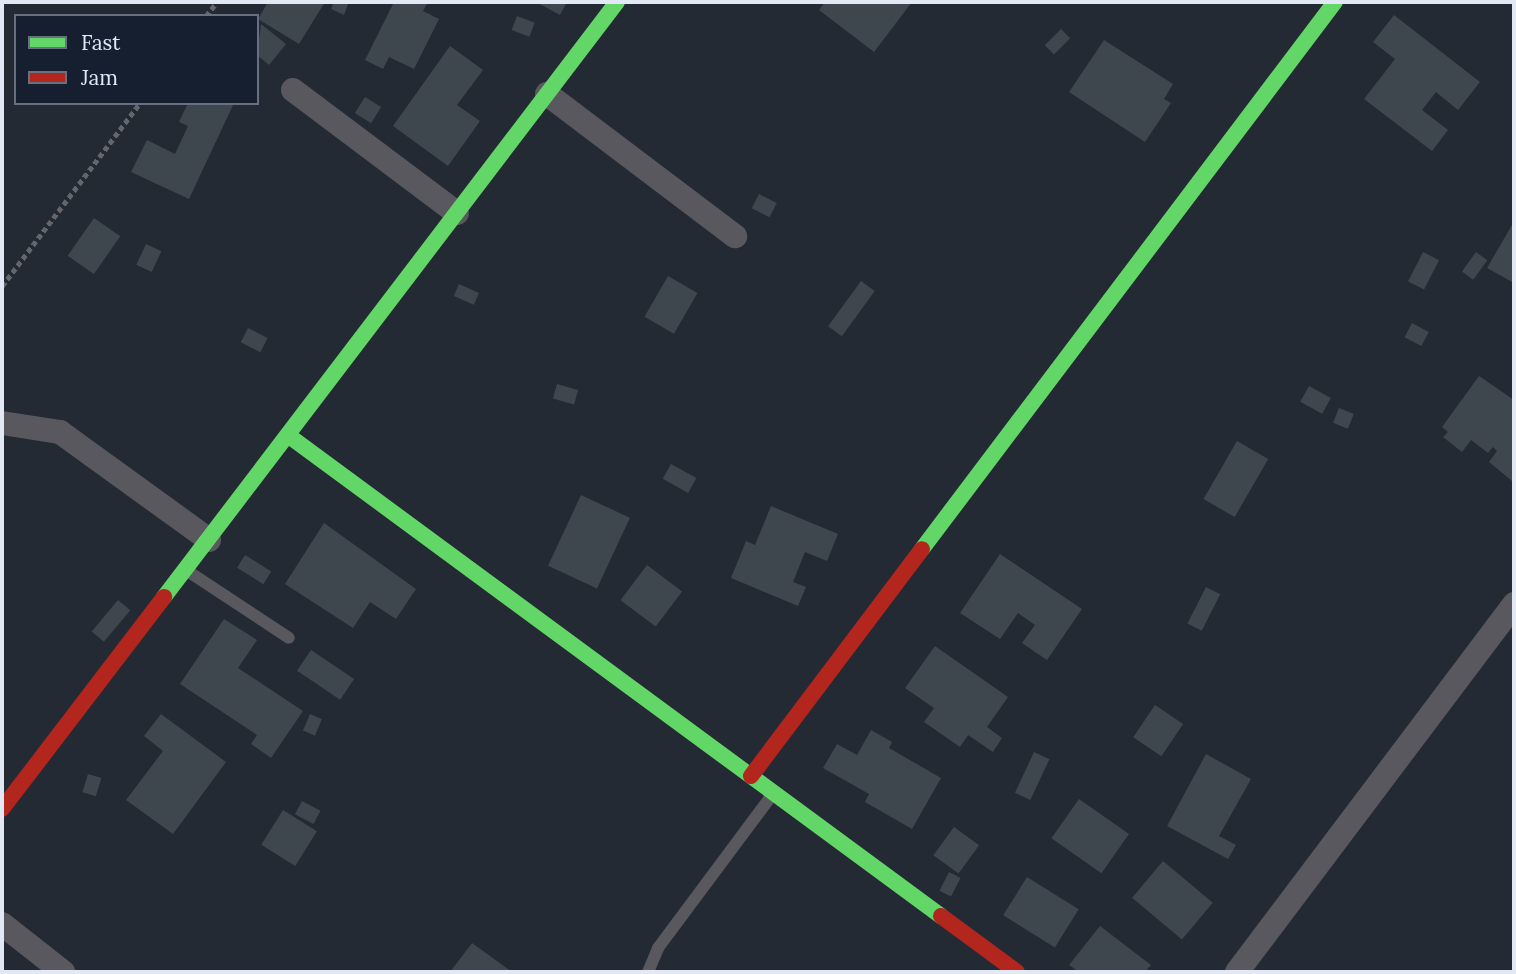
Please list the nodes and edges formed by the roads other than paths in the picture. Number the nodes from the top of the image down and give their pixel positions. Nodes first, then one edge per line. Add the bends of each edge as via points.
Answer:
1 (617, 2) edge
2 (1335, 2) edge
3 (293, 90) dead end
4 (547, 94) junction
5 (457, 213) junction
6 (735, 236) dead end
7 (2, 423) edge
8 (289, 436) junction
9 (209, 540) junction
10 (186, 569) junction
11 (1514, 604) edge
12 (289, 638) dead end
13 (751, 776) junction
14 (774, 792) junction
15 (2, 809) edge
16 (2, 924) edge
17 (64, 972) edge
18 (649, 972) edge
19 (1017, 972) edge
20 (1237, 972) edge

1 - 4 street
2 - 13 street
3 - 5 street
4 - 5 street
4 - 6 street
5 - 8 street
7 - 9 street via 60,432
8 - 9 street
8 - 13 street
9 - 10 street
10 - 12 lane
10 - 15 street
11 - 20 street
13 - 14 street
14 - 18 lane via 666,938
14 - 19 street
16 - 17 street

